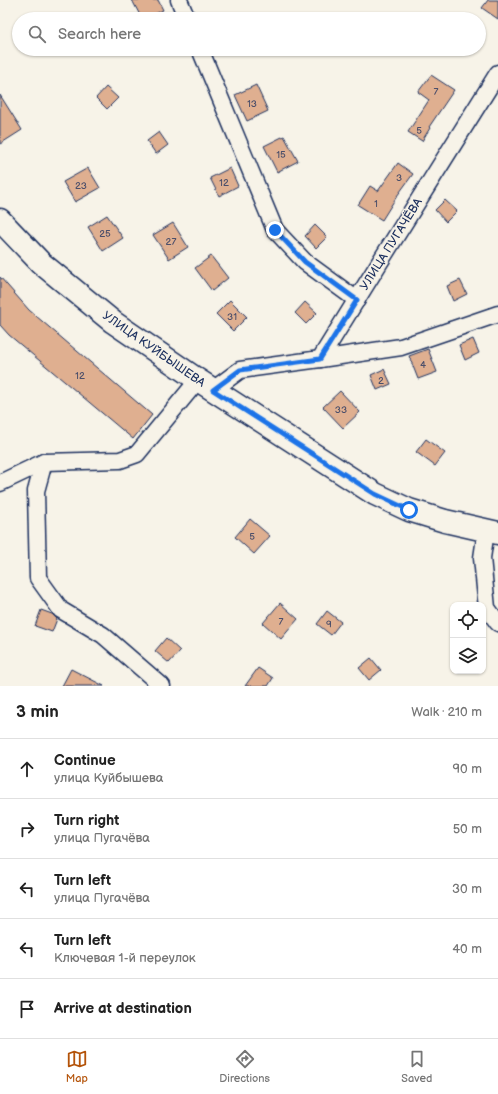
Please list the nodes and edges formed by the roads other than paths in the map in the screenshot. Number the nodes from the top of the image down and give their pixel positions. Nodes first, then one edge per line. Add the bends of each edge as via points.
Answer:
1 (179, 0) edge
2 (184, 12) edge
3 (203, 56) edge
4 (498, 73) edge
5 (0, 220) edge
6 (357, 300) junction
7 (498, 314) edge
8 (320, 359) junction
9 (205, 385) junction
10 (44, 462) junction
11 (0, 483) edge
12 (492, 532) edge
13 (498, 623) edge
14 (162, 686) edge

1 - 2 street
3 - 6 street via 275,230 305,262
4 - 6 street, УЛИЦА ПУГАЧЁВА
5 - 9 main road, УЛИЦА КУЙБЫШЕВА via 41,263 113,322
6 - 8 street, УЛИЦА ПУГАЧЁВА
7 - 8 street via 401,347
8 - 9 street via 240,370
9 - 10 street via 137,454 120,460
9 - 12 main road, УЛИЦА КУЙБЫШЕВА via 375,494 409,510
10 - 11 street
10 - 14 street via 36,491 38,578 61,610 103,635
12 - 13 street via 482,558 487,608

